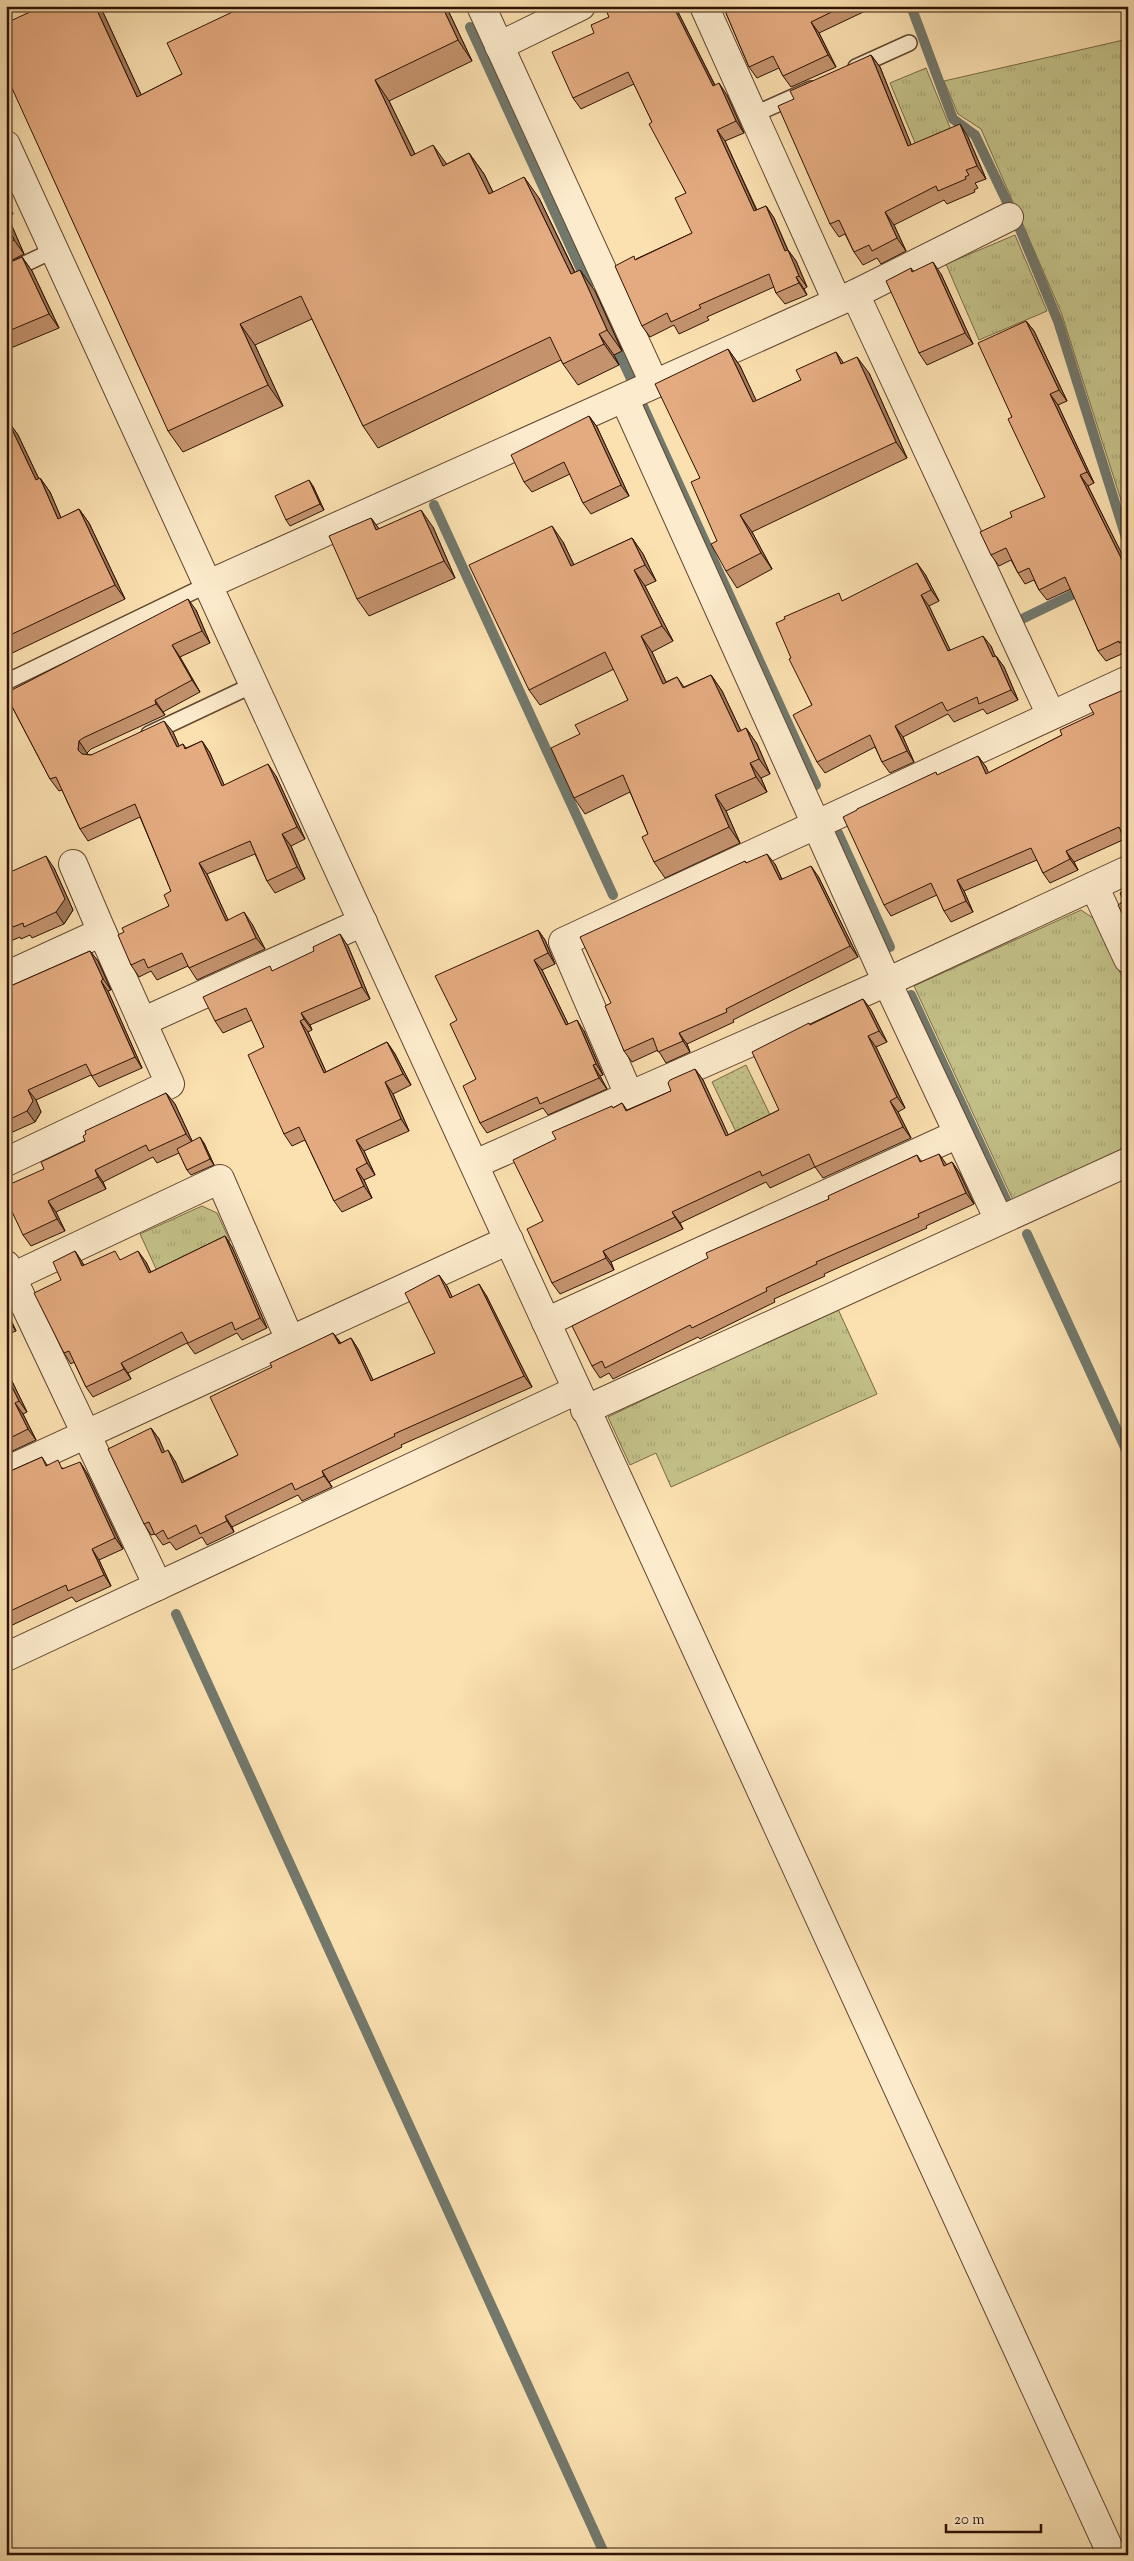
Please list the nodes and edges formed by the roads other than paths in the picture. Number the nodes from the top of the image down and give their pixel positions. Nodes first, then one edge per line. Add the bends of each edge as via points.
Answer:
1 (481, 6) edge
2 (581, 6) edge
3 (704, 6) edge
4 (909, 43) dead end
5 (499, 46) junction
6 (840, 75) edge
7 (822, 83) edge
8 (753, 115) junction
9 (6, 145) edge
10 (1013, 215) dead end
11 (54, 250) junction
12 (6, 274) edge
13 (846, 297) junction
14 (654, 383) junction
15 (624, 398) junction
16 (209, 584) junction
17 (1128, 680) edge
18 (6, 682) edge
19 (255, 684) junction
20 (1051, 716) junction
21 (140, 738) edge
22 (816, 825) junction
23 (73, 864) dead end
24 (1128, 870) edge
25 (1094, 886) junction
26 (363, 922) junction
27 (102, 932) junction
28 (1128, 958) edge
29 (6, 976) edge
30 (887, 982) junction
31 (142, 1022) junction
32 (629, 1095) junction
33 (958, 1134) junction
34 (6, 1162) edge
35 (1128, 1162) edge
36 (475, 1164) junction
37 (999, 1220) junction
38 (509, 1240) junction
39 (8, 1274) edge
40 (546, 1322) junction
41 (290, 1340) junction
42 (581, 1400) junction
43 (86, 1435) junction
44 (6, 1471) edge
45 (158, 1586) junction
46 (6, 1657) edge
47 (1112, 2555) edge

1 - 5 street
2 - 5 street
3 - 8 street
4 - 6 lane
5 - 14 street
7 - 8 lane
8 - 13 street
9 - 11 street
10 - 13 street
11 - 12 lane
11 - 16 street
13 - 14 street
13 - 20 street
14 - 15 street
15 - 16 street
15 - 22 street
16 - 18 lane
16 - 19 street
17 - 20 street
19 - 21 lane
19 - 26 street
20 - 22 street
22 - 30 street
22 - 32 street via 564,942
23 - 27 street
24 - 25 street
25 - 28 street
25 - 30 street
26 - 31 street
26 - 36 street
27 - 29 street
27 - 31 street
30 - 32 street
30 - 33 street
31 - 34 street via 170,1084
32 - 36 street
33 - 37 street
33 - 40 street
35 - 37 street
36 - 38 street
37 - 42 street
38 - 40 street
38 - 41 street
39 - 41 street via 220,1179
39 - 43 street
40 - 42 street
41 - 43 street
42 - 45 street
42 - 47 street
43 - 44 street
43 - 45 street
45 - 46 street

